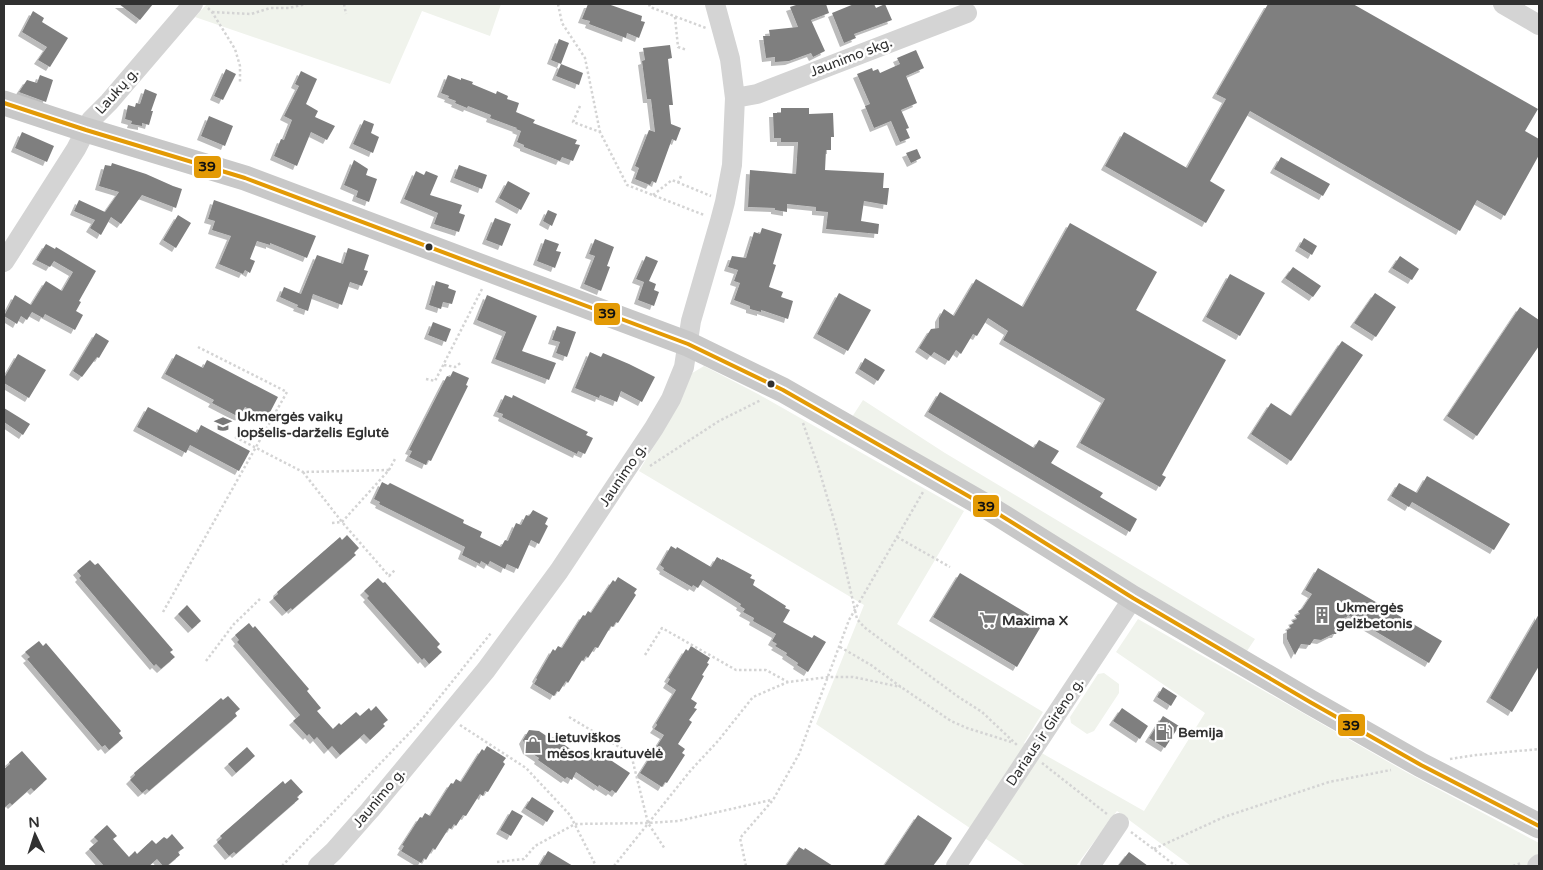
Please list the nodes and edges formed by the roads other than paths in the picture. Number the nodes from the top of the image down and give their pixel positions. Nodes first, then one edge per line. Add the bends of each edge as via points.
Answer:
1 (193, 4) edge
2 (715, 4) edge
3 (1503, 4) edge
4 (967, 12) dead end
5 (1539, 26) edge
6 (735, 98) junction
7 (4, 103) edge
8 (86, 130) junction
9 (4, 262) edge
10 (688, 344) junction
11 (1133, 598) junction
12 (1120, 823) road end
13 (1539, 826) edge
14 (318, 866) edge
15 (956, 866) edge
16 (1090, 866) edge

1 - 8 street, Laukų g. via 91,120
2 - 6 street, Jaunimo g. via 730,59
3 - 5 street
4 - 6 street, Jaunimo skg. via 757,94
6 - 10 street, Jaunimo g. via 732,165 723,212 691,321
7 - 8 main road
8 - 9 street, Laukų g.
8 - 10 main road via 245,178
10 - 11 main road via 782,390 984,505
10 - 14 street, Jaunimo g. via 684,367 671,399 559,571 486,670 370,810
11 - 13 main road via 1421,765
11 - 15 street, Dariaus ir Girėno g.
12 - 16 street

